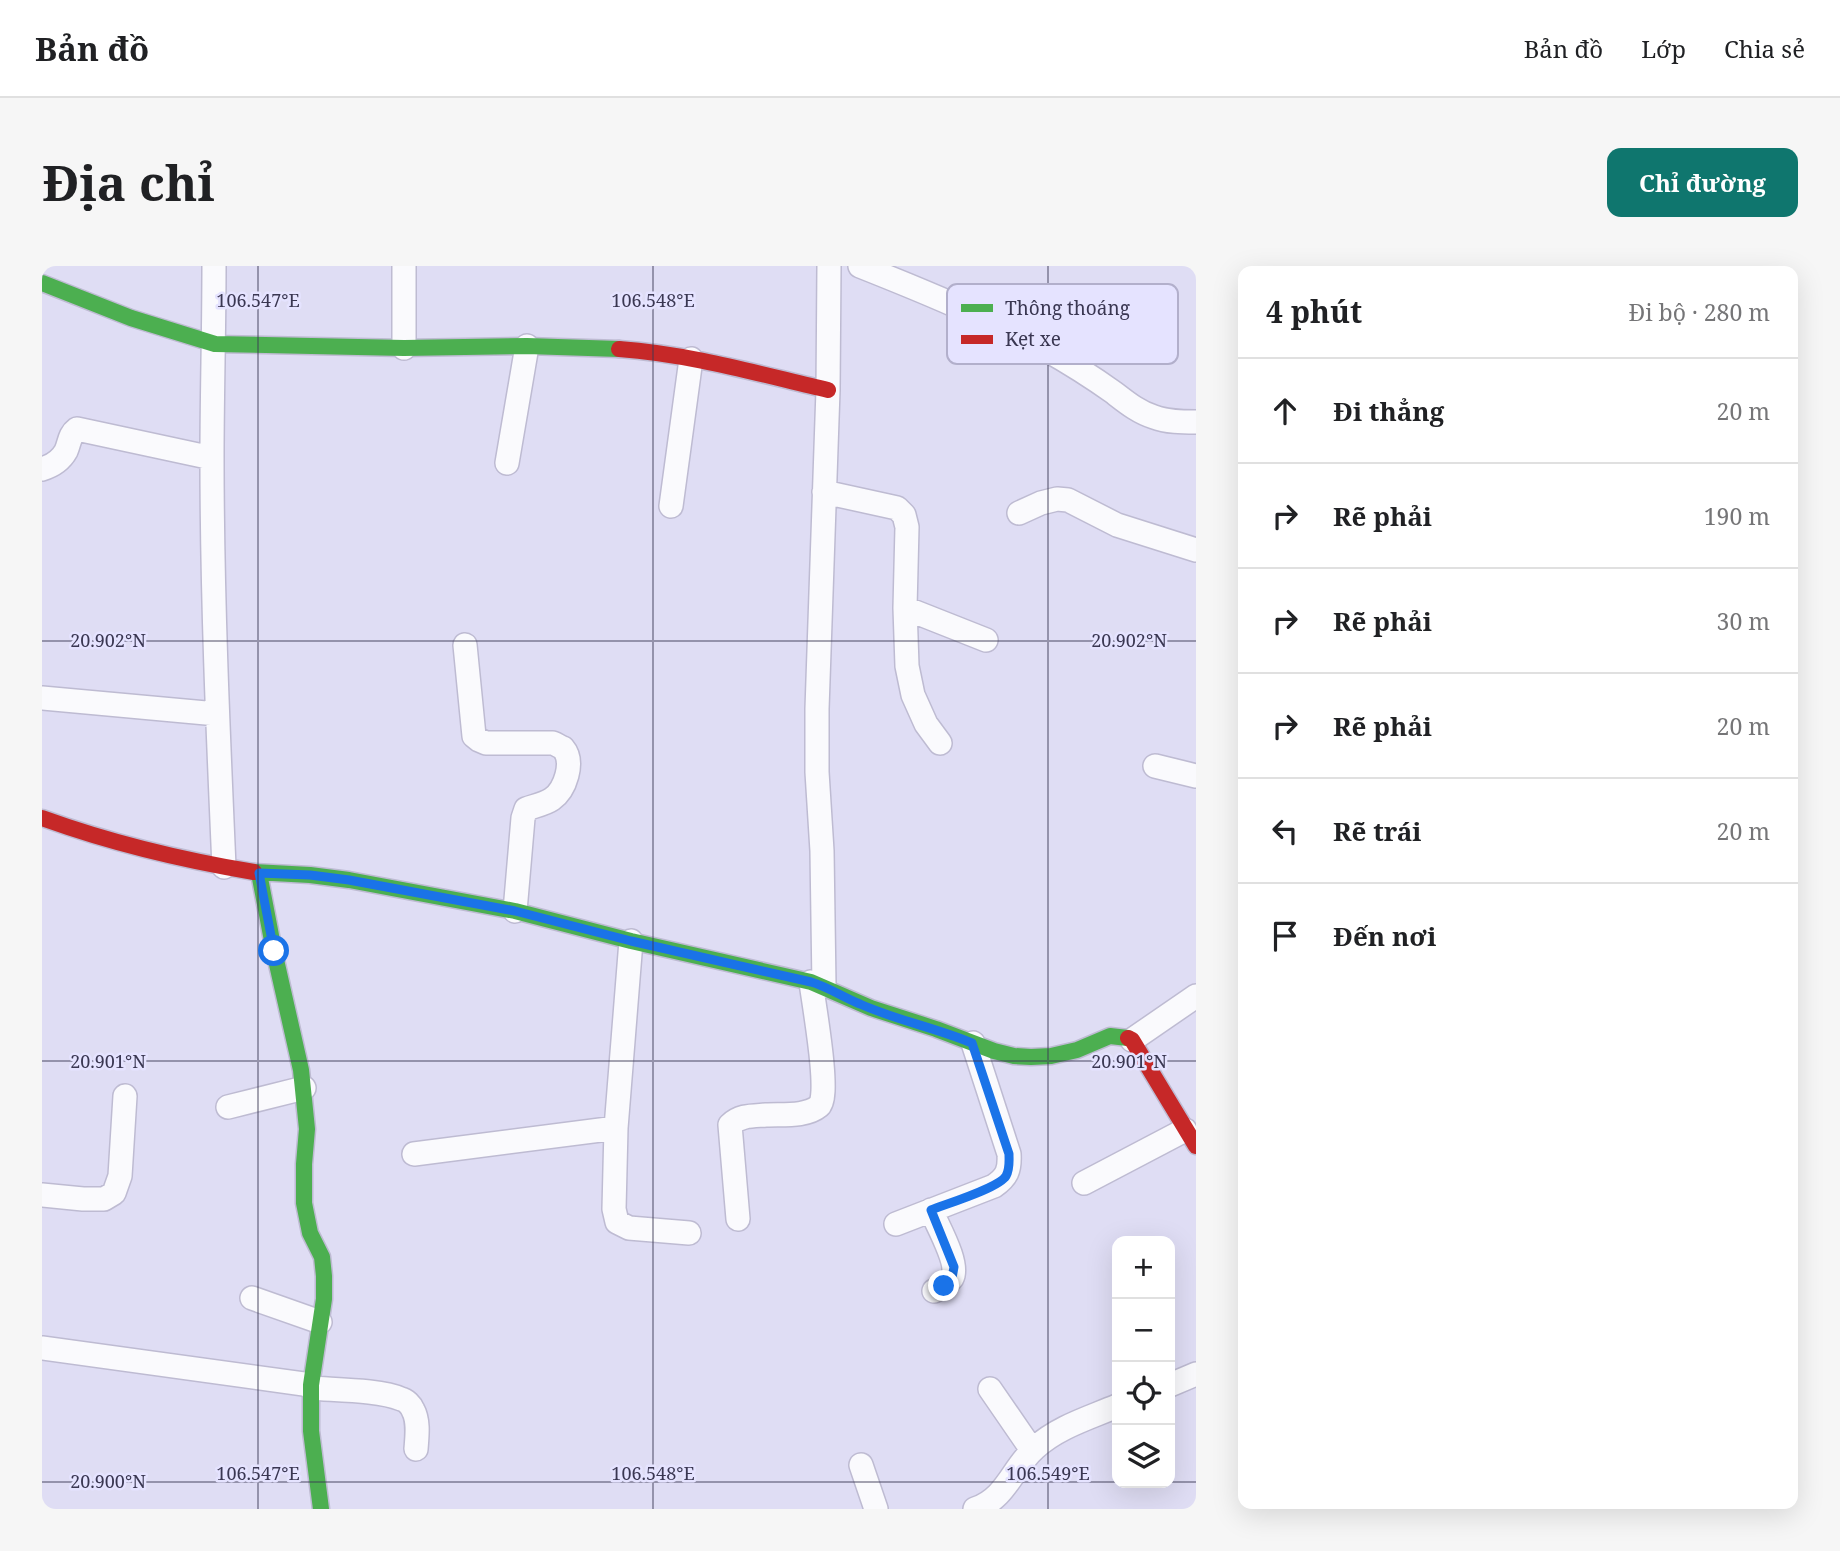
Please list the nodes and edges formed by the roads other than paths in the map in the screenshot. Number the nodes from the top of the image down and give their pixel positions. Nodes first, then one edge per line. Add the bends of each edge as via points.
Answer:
1 (214, 266) edge
2 (404, 266) edge
3 (829, 266) edge
4 (860, 266) edge
5 (42, 282) edge
6 (947, 303) edge
7 (215, 344) junction
8 (527, 346) junction
9 (404, 348) junction
10 (691, 359) junction
11 (1069, 364) edge
12 (828, 390) junction
13 (1196, 422) edge
14 (212, 457) junction
15 (506, 463) dead end
16 (42, 469) edge
17 (824, 492) junction
18 (671, 506) dead end
19 (1019, 513) dead end
20 (1196, 550) edge
21 (905, 608) junction
22 (986, 639) dead end
23 (465, 645) dead end
24 (42, 698) edge
25 (217, 714) junction
26 (940, 743) dead end
27 (1155, 766) dead end
28 (1196, 776) edge
29 (42, 818) edge
30 (224, 867) junction
31 (259, 873) junction
32 (515, 911) junction
33 (631, 941) junction
34 (818, 984) junction
35 (1196, 996) edge
36 (1132, 1040) junction
37 (972, 1043) junction
38 (303, 1088) junction
39 (125, 1096) dead end
40 (228, 1107) dead end
41 (615, 1128) junction
42 (1191, 1138) edge
43 (414, 1154) dead end
44 (1084, 1183) dead end
45 (42, 1195) edge
46 (931, 1210) junction
47 (738, 1219) dead end
48 (896, 1224) dead end
49 (689, 1233) dead end
50 (934, 1291) dead end
51 (252, 1298) dead end
52 (320, 1322) junction
53 (42, 1348) edge
54 (1196, 1374) edge
55 (1175, 1383) edge
56 (311, 1387) junction
57 (990, 1389) dead end
58 (1112, 1408) edge
59 (416, 1449) dead end
60 (1032, 1450) junction
61 (861, 1465) dead end
62 (321, 1509) edge
63 (876, 1509) edge
64 (975, 1509) edge

1 - 7 street
2 - 9 street
3 - 12 street
4 - 6 street
5 - 7 street via 131,318
7 - 9 street
7 - 14 street
8 - 9 street
8 - 10 street via 638,350
8 - 15 street
10 - 12 street
10 - 18 street
11 - 13 street via 1155,418
12 - 17 street
14 - 16 street via 77,429 59,460
14 - 25 street
17 - 21 street via 897,508 904,515
17 - 34 street via 817,772 822,851
19 - 20 street via 1041,503 1068,500 1117,525
21 - 22 street
21 - 26 street via 913,695
23 - 32 street via 474,736 486,743 553,743 563,748 567,758 561,790 552,799 526,809
24 - 25 street
25 - 30 street
27 - 28 street
29 - 30 street
30 - 31 street
31 - 32 street via 349,880
31 - 38 street
32 - 33 street
33 - 34 street
33 - 41 street
34 - 37 street via 860,1004
34 - 47 street via 823,1102 802,1113 746,1116 730,1125
35 - 36 street
36 - 37 street via 1119,1034 1058,1055 1025,1057
36 - 42 street
37 - 46 street via 1010,1166 1005,1178 994,1186
38 - 40 street
38 - 52 street via 307,1129 303,1203 322,1257
39 - 45 street via 120,1176 114,1193 104,1199
41 - 43 street
41 - 49 street via 614,1209 618,1222 629,1228
42 - 44 street
46 - 48 street
46 - 50 street via 954,1267 952,1278
51 - 52 street
52 - 56 street
53 - 56 street
54 - 55 street
56 - 59 street via 383,1394 407,1402 417,1423
56 - 62 street via 311,1431
57 - 60 street
58 - 60 street via 1064,1428
60 - 64 street via 1005,1487 988,1504
61 - 63 street

